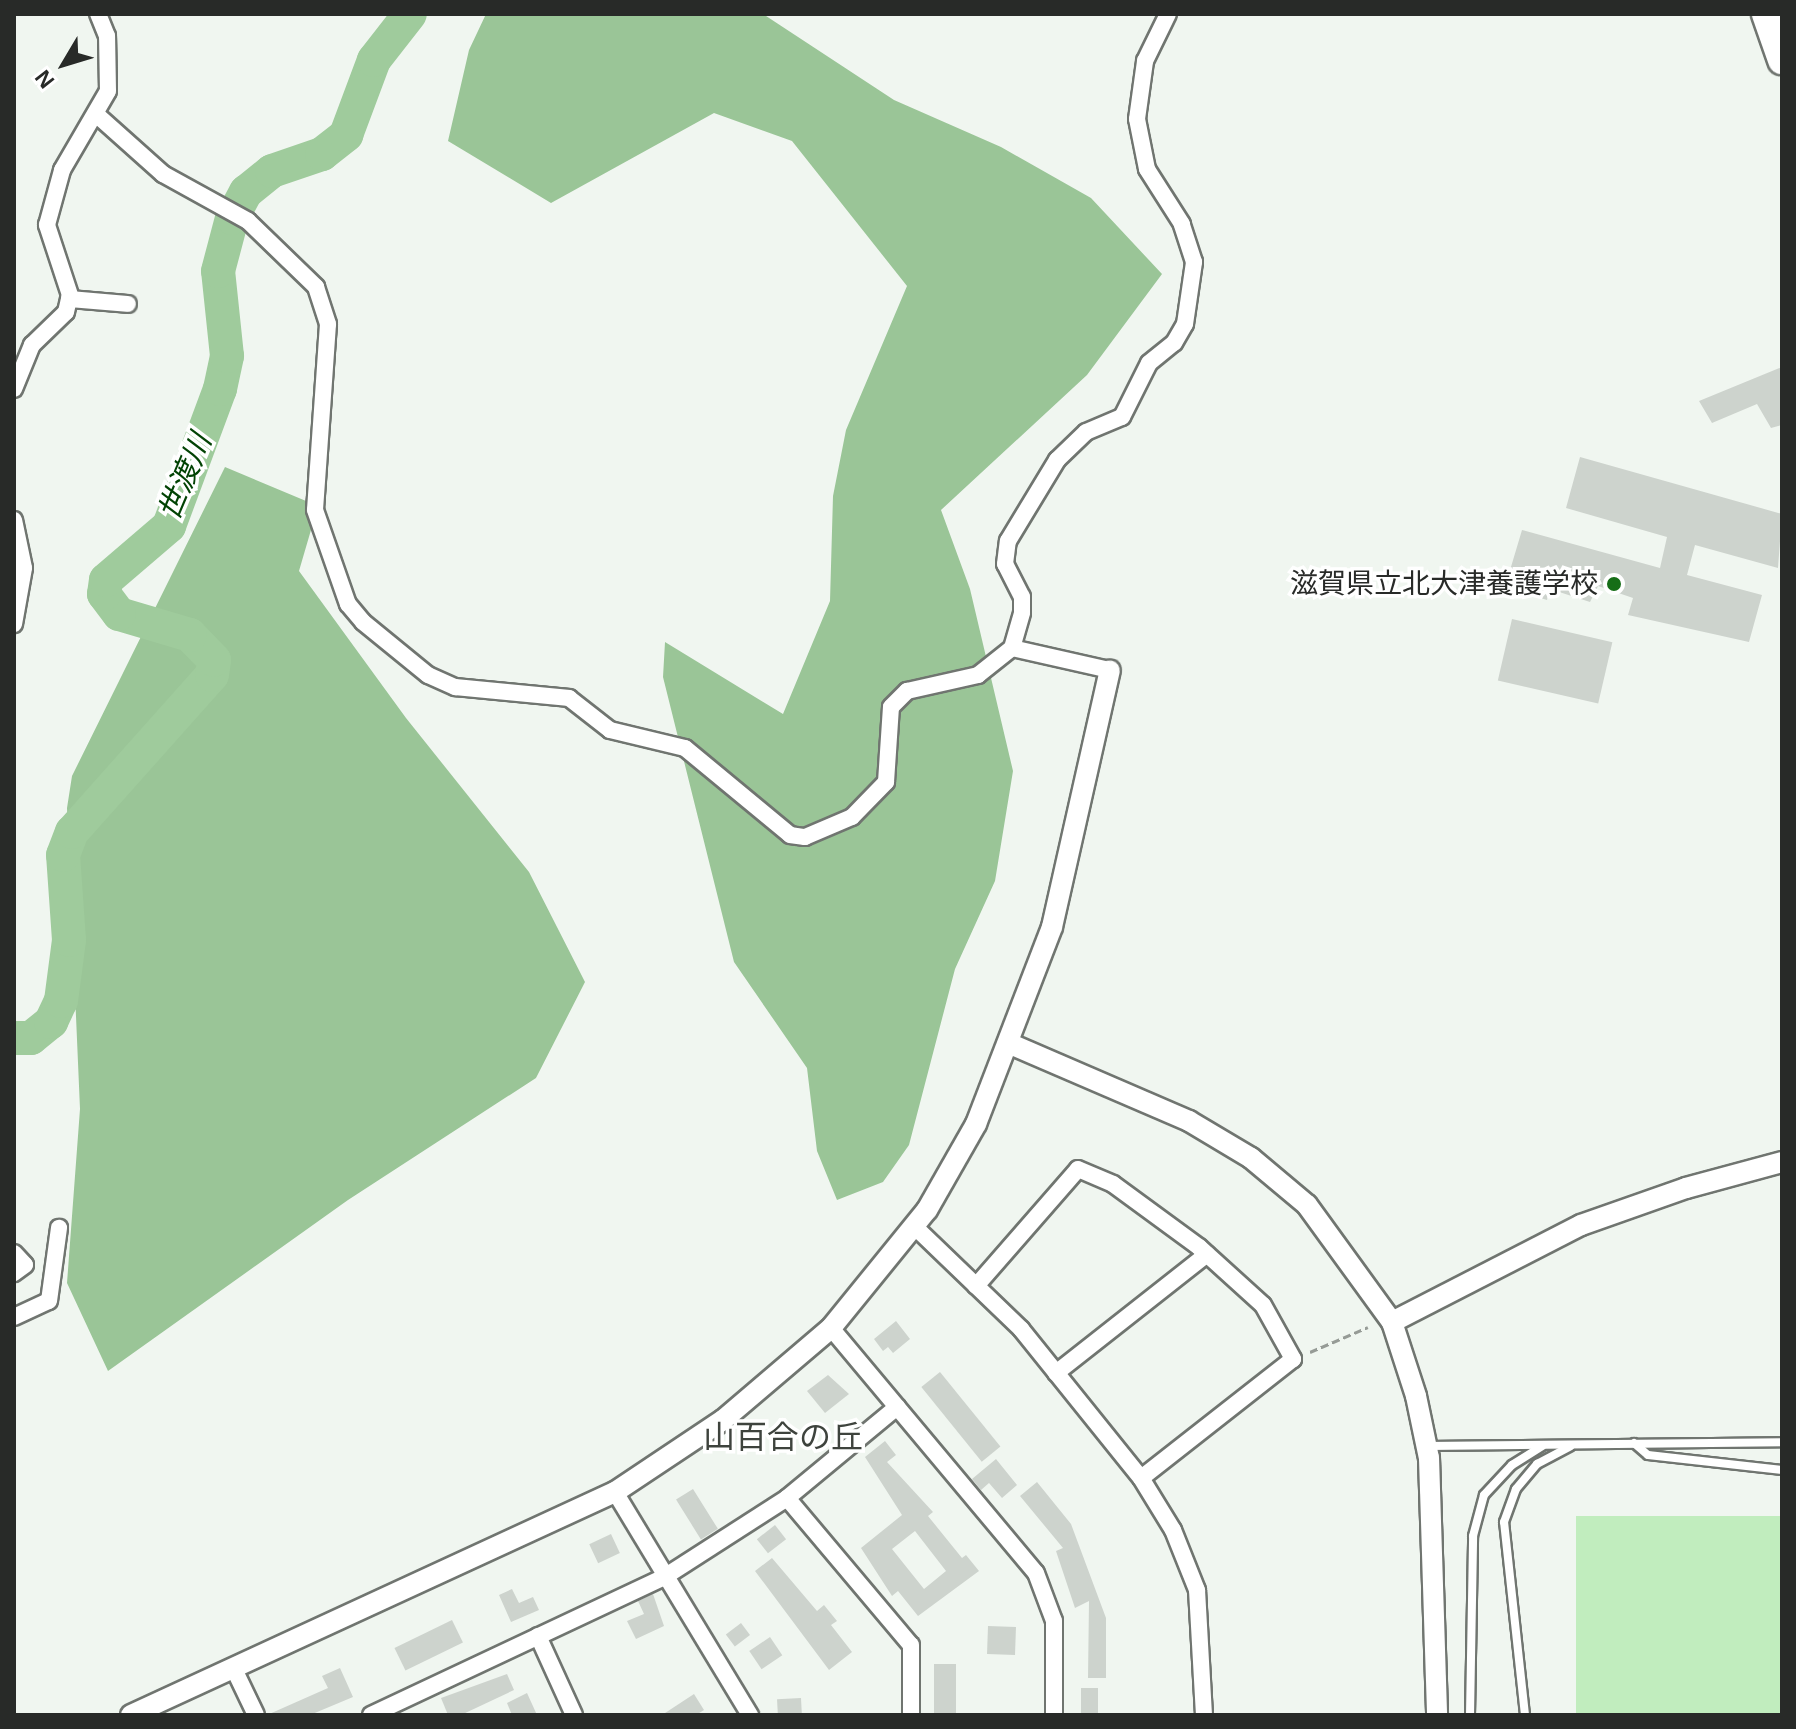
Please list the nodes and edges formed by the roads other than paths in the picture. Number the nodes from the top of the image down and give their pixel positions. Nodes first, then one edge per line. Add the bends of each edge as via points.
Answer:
1 (98, 14) edge
2 (1168, 14) edge
3 (1766, 14) edge
4 (1782, 60) edge
5 (97, 115) junction
6 (69, 299) junction
7 (128, 304) dead end
8 (14, 389) edge
9 (14, 520) edge
10 (14, 624) edge
11 (1012, 648) junction
12 (1110, 670) joint
13 (1008, 1043) junction
14 (1782, 1162) edge
15 (914, 1226) junction
16 (59, 1228) dead end
17 (14, 1253) edge
18 (1207, 1254) junction
19 (14, 1273) edge
20 (976, 1286) junction
21 (14, 1317) edge
22 (1392, 1322) junction
23 (831, 1328) junction
24 (1056, 1373) junction
25 (897, 1407) junction
26 (1782, 1442) edge
27 (1634, 1443) junction
28 (1546, 1444) junction
29 (1575, 1444) junction
30 (1426, 1446) junction
31 (1782, 1470) edge
32 (1141, 1478) junction
33 (615, 1492) junction
34 (787, 1498) junction
35 (666, 1576) junction
36 (538, 1636) junction
37 (233, 1667) junction
38 (408, 1698) junction
39 (131, 1715) edge
40 (256, 1715) edge
41 (371, 1715) edge
42 (416, 1715) edge
43 (574, 1715) edge
44 (750, 1715) edge
45 (911, 1715) edge
46 (1054, 1715) edge
47 (1204, 1715) edge
48 (1437, 1715) edge
49 (1470, 1715) edge
50 (1525, 1715) edge

1 - 5 street via 107,36 108,91
2 - 11 street via 1145,61 1137,119 1147,169 1182,224 1194,262 1185,324 1174,343 1149,363 1122,417 1086,432 1057,460 1008,541 1005,564 1022,597
3 - 4 highway
5 - 6 street via 62,170 47,225 67,273
5 - 11 street via 163,174 248,221 316,287 328,324 315,510 348,604 428,675 485,694 569,698 610,730 685,748 790,835 805,837 852,817 886,782 891,707 907,691 978,675
6 - 7 street
6 - 8 street via 66,312 32,345
9 - 10 street via 24,568
11 - 12 street
12 - 13 street via 1052,927
13 - 15 street via 976,1124
13 - 22 street via 1189,1121 1251,1158 1307,1205
14 - 22 street via 1581,1225
15 - 20 street
15 - 23 street
16 - 21 street via 49,1301
17 - 19 street via 25,1265
18 - 20 street via 1113,1184 1078,1169
18 - 24 street
18 - 32 street via 1263,1305 1293,1359
20 - 24 street
22 - 30 street
23 - 25 street
23 - 33 street via 723,1420
24 - 32 street
25 - 34 street
25 - 46 street via 1036,1573 1054,1621
26 - 27 lane
27 - 29 lane
27 - 31 lane via 1648,1455
28 - 29 lane
28 - 30 lane
28 - 49 lane via 1512,1465 1484,1495 1473,1536
29 - 50 lane via 1537,1464 1516,1489 1504,1522
30 - 48 street
32 - 47 street via 1173,1530 1197,1590 1204,1638
33 - 35 street
33 - 37 street
34 - 35 street
34 - 45 street via 911,1645
35 - 36 street
35 - 44 street
36 - 38 street
36 - 43 street
37 - 39 street
37 - 40 street
38 - 41 street
38 - 42 street

